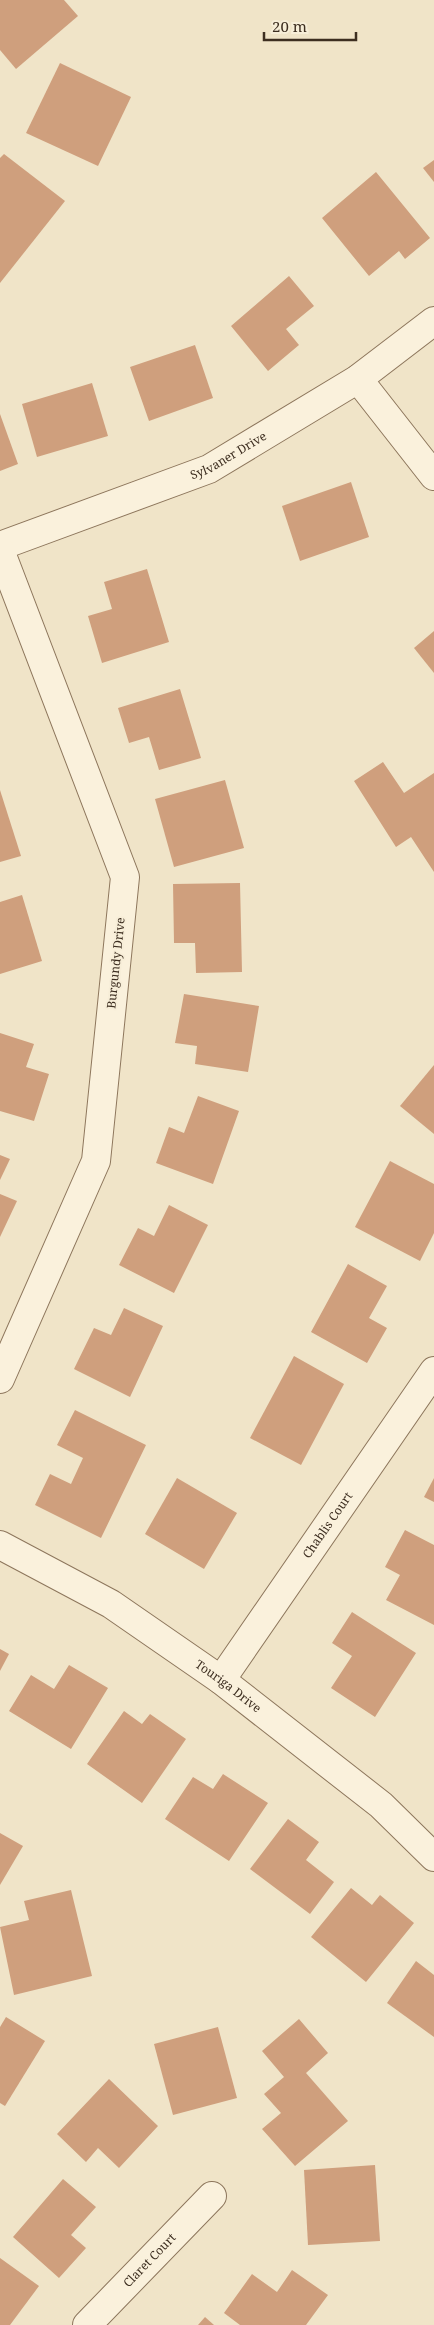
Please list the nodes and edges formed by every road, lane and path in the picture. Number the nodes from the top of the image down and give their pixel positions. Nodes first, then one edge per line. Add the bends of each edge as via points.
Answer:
1 (434, 321) edge
2 (358, 379) junction
3 (434, 476) edge
4 (0, 546) edge
5 (0, 550) edge
6 (434, 1371) edge
7 (0, 1379) edge
8 (0, 1545) edge
9 (222, 1680) junction
10 (434, 1857) edge
11 (212, 2196) dead end
12 (86, 2325) edge

1 - 2 street, Sylvaner Drive
2 - 3 street
2 - 4 street, Sylvaner Drive via 209,469
5 - 7 street, Burgundy Drive via 125,877 96,1161
6 - 9 street, Chablis Court
8 - 9 street, Touriga Drive via 111,1604
9 - 10 street, Touriga Drive via 382,1805
11 - 12 street, Claret Court

